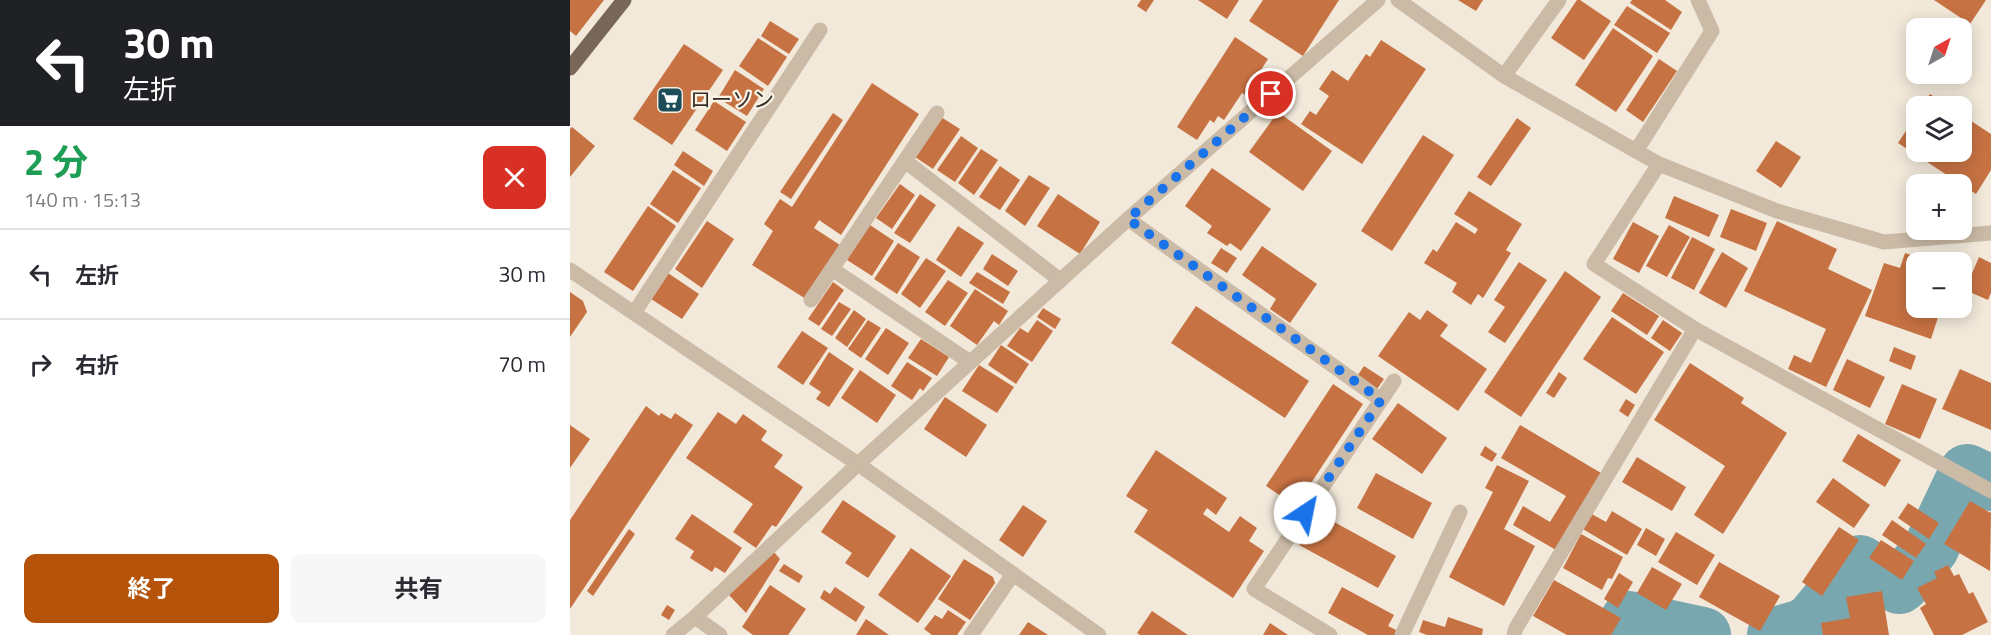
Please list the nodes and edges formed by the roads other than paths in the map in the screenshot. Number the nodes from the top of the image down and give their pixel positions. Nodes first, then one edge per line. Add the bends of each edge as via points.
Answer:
1 (624, 0) edge
2 (1378, 0) edge
3 (1398, 0) edge
4 (1559, 0) edge
5 (1698, 0) edge
6 (820, 30) dead end
7 (570, 68) edge
8 (1504, 76) junction
9 (938, 113) dead end
10 (1636, 151) junction
11 (905, 161) junction
12 (1659, 164) junction
13 (1128, 219) junction
14 (1991, 232) edge
15 (832, 269) junction
16 (570, 270) edge
17 (1060, 280) junction
18 (811, 300) dead end
19 (634, 313) junction
20 (1695, 329) junction
21 (970, 362) junction
22 (1394, 381) dead end
23 (1381, 400) junction
24 (858, 464) junction
25 (1991, 491) edge
26 (1460, 512) dead end
27 (1012, 574) junction
28 (695, 617) junction
29 (673, 635) edge
30 (720, 635) edge
31 (971, 635) edge
32 (1099, 635) edge
33 (1330, 635) edge
34 (1402, 635) edge
35 (1514, 635) edge

1 - 7 main road
2 - 13 street
3 - 8 street
4 - 8 street
5 - 10 street via 1712,31
6 - 19 street
8 - 10 street
9 - 11 street
10 - 12 street
11 - 15 street
11 - 17 street
12 - 14 street via 1777,211 1884,242
12 - 20 street via 1594,264
13 - 17 street
13 - 23 street
15 - 18 street
15 - 21 street
16 - 19 street
17 - 21 street
19 - 24 street
20 - 25 street
20 - 35 street
21 - 24 street
22 - 23 street
23 - 33 street via 1254,589
24 - 27 street
24 - 28 street
26 - 34 street
27 - 31 street
27 - 32 street
28 - 29 street
28 - 30 street

